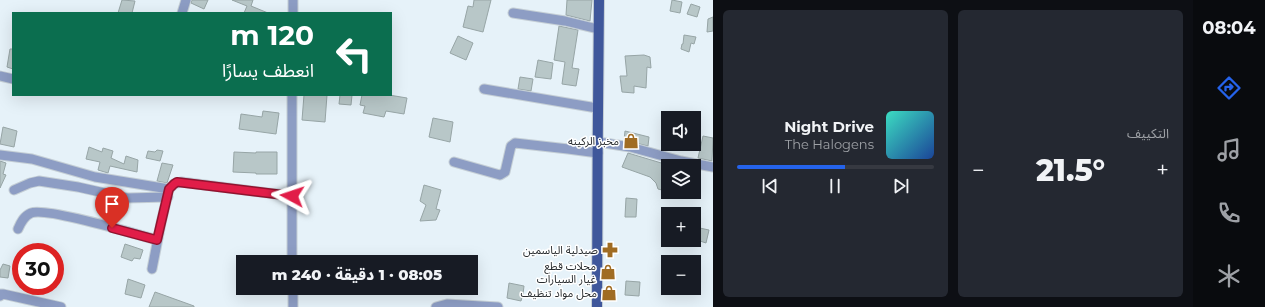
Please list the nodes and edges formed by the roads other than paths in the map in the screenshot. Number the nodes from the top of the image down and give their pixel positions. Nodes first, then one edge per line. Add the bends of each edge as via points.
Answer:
1 (186, 0) edge
2 (292, 0) edge
3 (599, 0) edge
4 (182, 12) edge
5 (293, 12) edge
6 (513, 13) dead end
7 (598, 29) junction
8 (0, 76) edge
9 (12, 79) edge
10 (484, 89) dead end
11 (292, 96) edge
12 (597, 108) junction
13 (598, 142) junction
14 (598, 153) junction
15 (0, 155) edge
16 (454, 162) dead end
17 (713, 167) edge
18 (14, 190) dead end
19 (169, 193) junction
20 (292, 196) junction
21 (18, 229) dead end
22 (157, 240) junction
23 (292, 255) edge
24 (152, 269) dead end
25 (293, 295) edge
26 (0, 296) edge
27 (61, 307) edge
28 (293, 307) edge
29 (436, 307) edge
30 (498, 307) edge
31 (597, 307) edge

1 - 4 street
2 - 5 street
3 - 7 main road
6 - 7 street
7 - 12 main road
8 - 9 street
10 - 12 street
11 - 20 street
12 - 13 main road
13 - 14 main road
13 - 17 street
14 - 16 street via 516,143 511,146 502,175
14 - 31 main road
15 - 19 street via 32,159 95,177
18 - 19 street via 39,181 127,198
19 - 20 street via 174,184 180,182
19 - 22 street
20 - 23 street
21 - 22 street via 25,217 39,212
22 - 24 street
25 - 28 street
26 - 27 street via 3,294
29 - 30 street via 447,304

